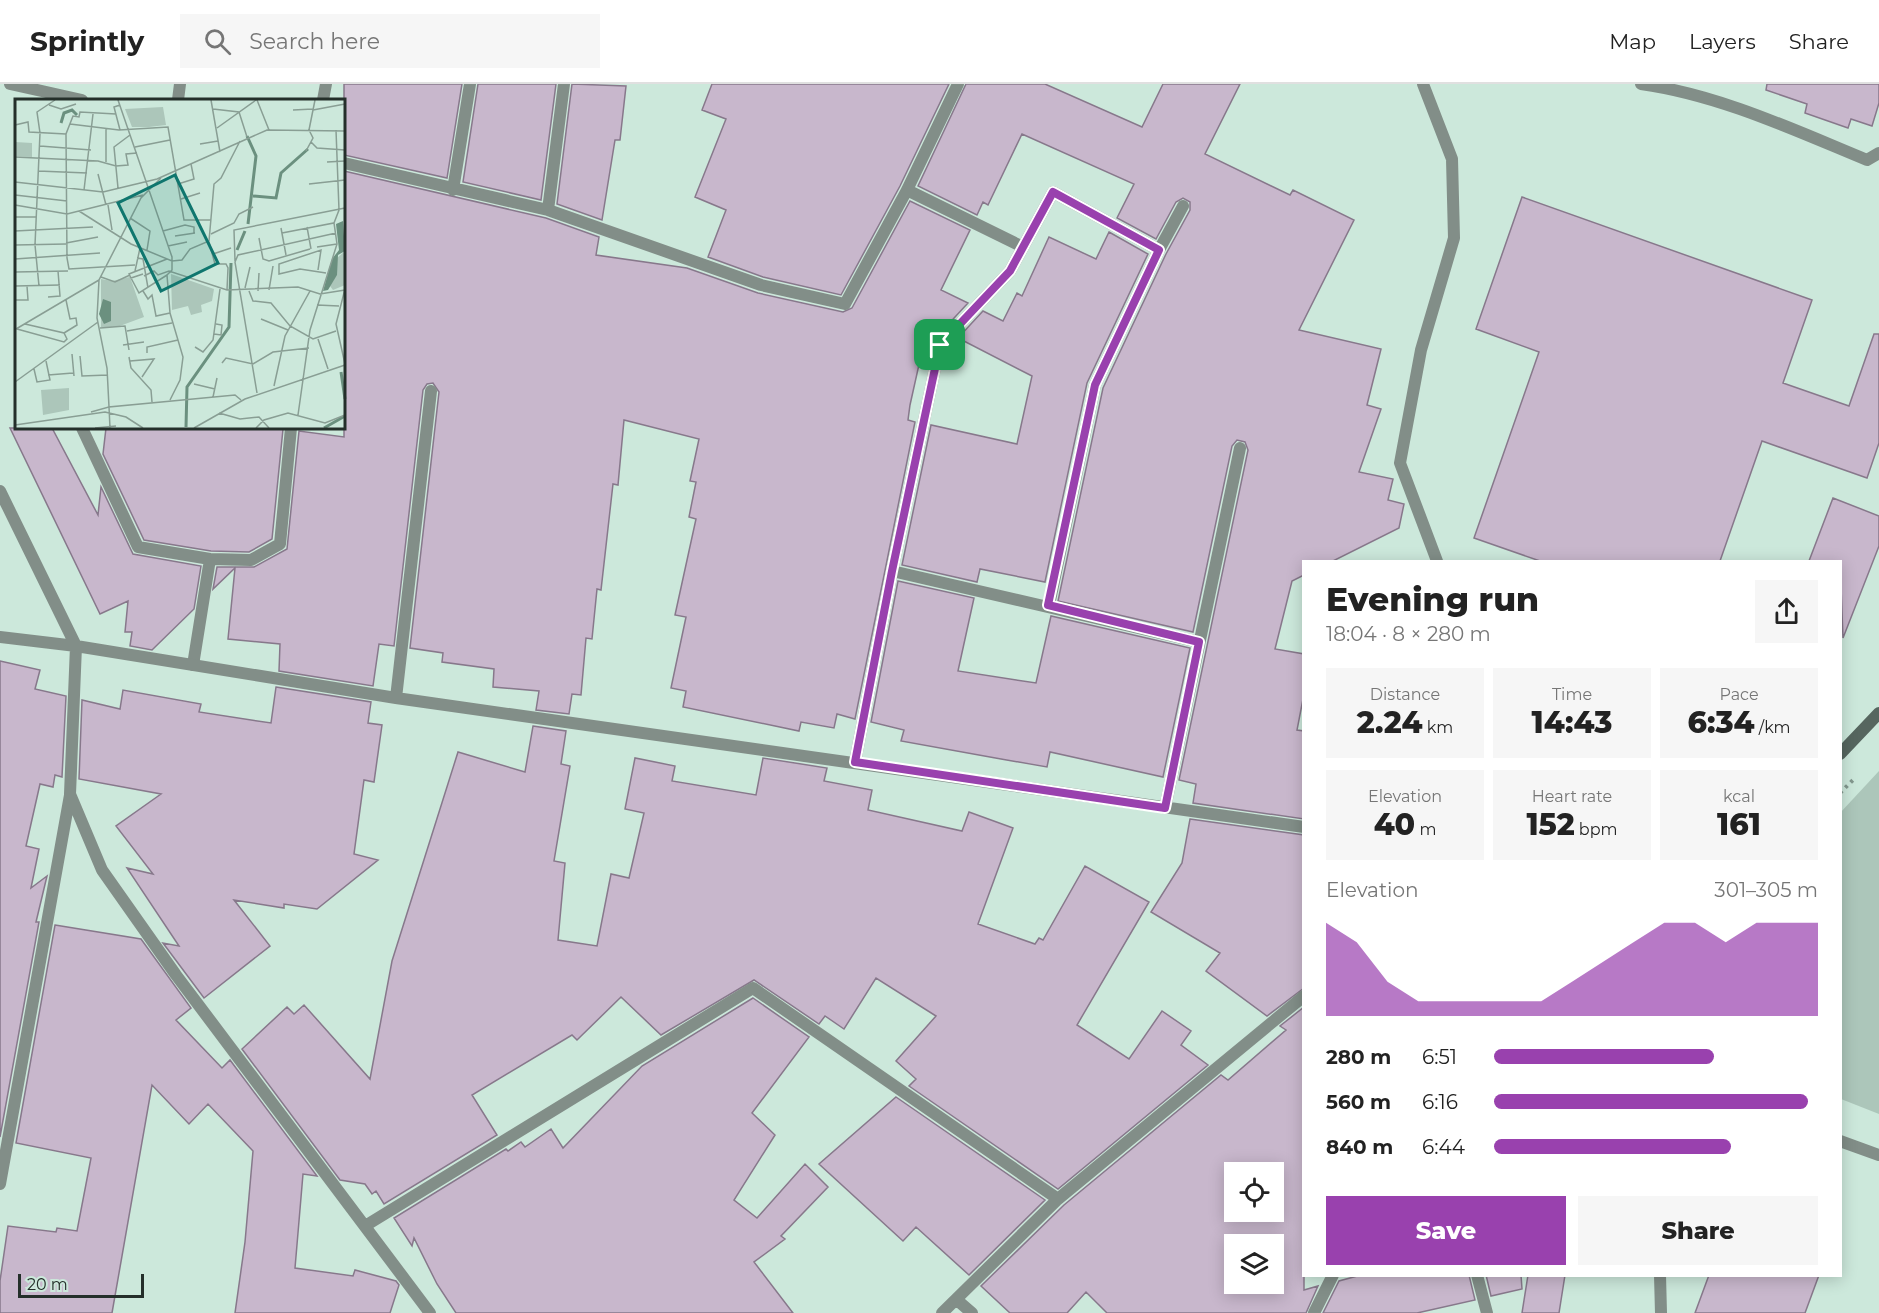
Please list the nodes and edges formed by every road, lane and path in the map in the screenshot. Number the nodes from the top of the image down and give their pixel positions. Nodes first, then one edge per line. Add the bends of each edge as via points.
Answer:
1 (10, 84) edge
2 (180, 84) edge
3 (326, 84) edge
4 (470, 84) edge
5 (564, 84) edge
6 (958, 84) edge
7 (1423, 84) edge
8 (1641, 84) edge
9 (1673, 86) edge
10 (78, 99) edge
11 (178, 99) edge
12 (323, 99) edge
13 (1879, 153) edge
14 (345, 163) edge
15 (453, 190) junction
16 (907, 190) junction
17 (1183, 206) dead end
18 (548, 210) junction
19 (1023, 246) junction
20 (1159, 250) junction
21 (431, 391) dead end
22 (82, 429) edge
23 (291, 429) edge
24 (1240, 448) dead end
25 (0, 491) edge
26 (210, 559) junction
27 (1433, 560) edge
28 (892, 571) junction
29 (1048, 605) junction
30 (0, 637) edge
31 (1199, 642) junction
32 (76, 646) junction
33 (193, 665) junction
34 (396, 698) junction
35 (1879, 713) edge
36 (1842, 752) edge
37 (855, 762) junction
38 (70, 794) junction
39 (1165, 808) junction
40 (1302, 827) edge
41 (1302, 998) edge
42 (1842, 1142) edge
43 (1879, 1155) edge
44 (0, 1184) edge
45 (1058, 1198) junction
46 (364, 1226) junction
47 (1332, 1277) edge
48 (1478, 1277) edge
49 (1660, 1277) edge
50 (957, 1300) junction
51 (430, 1313) edge
52 (942, 1313) edge
53 (972, 1313) edge
54 (1314, 1313) edge
55 (1487, 1313) edge
56 (1661, 1313) edge

1 - 10 street
2 - 11 street
3 - 12 street
4 - 15 street
5 - 18 street
6 - 16 street
7 - 27 street via 1452,159 1454,238 1421,350 1400,463
8 - 9 street
9 - 13 street via 1867,160
14 - 15 street
15 - 18 street
16 - 18 street via 845,304 761,285
16 - 19 street
17 - 20 street
19 - 20 street via 1053,192
19 - 28 street via 1010,271 940,345
20 - 29 street via 1095,385
21 - 34 street
22 - 26 street via 138,547
23 - 26 street via 280,544 251,560
24 - 31 street
25 - 32 street
26 - 33 street
28 - 29 street
28 - 37 street
29 - 31 street
30 - 32 street
31 - 39 street
32 - 33 street
32 - 38 street
33 - 34 street
34 - 37 street
35 - 36 street
37 - 39 street
38 - 44 street
38 - 46 street via 102,870
39 - 40 street
41 - 45 street
42 - 43 street
45 - 46 street via 753,988
45 - 50 street
46 - 51 street
47 - 54 street
48 - 55 street
49 - 56 street
50 - 52 street
50 - 53 street

